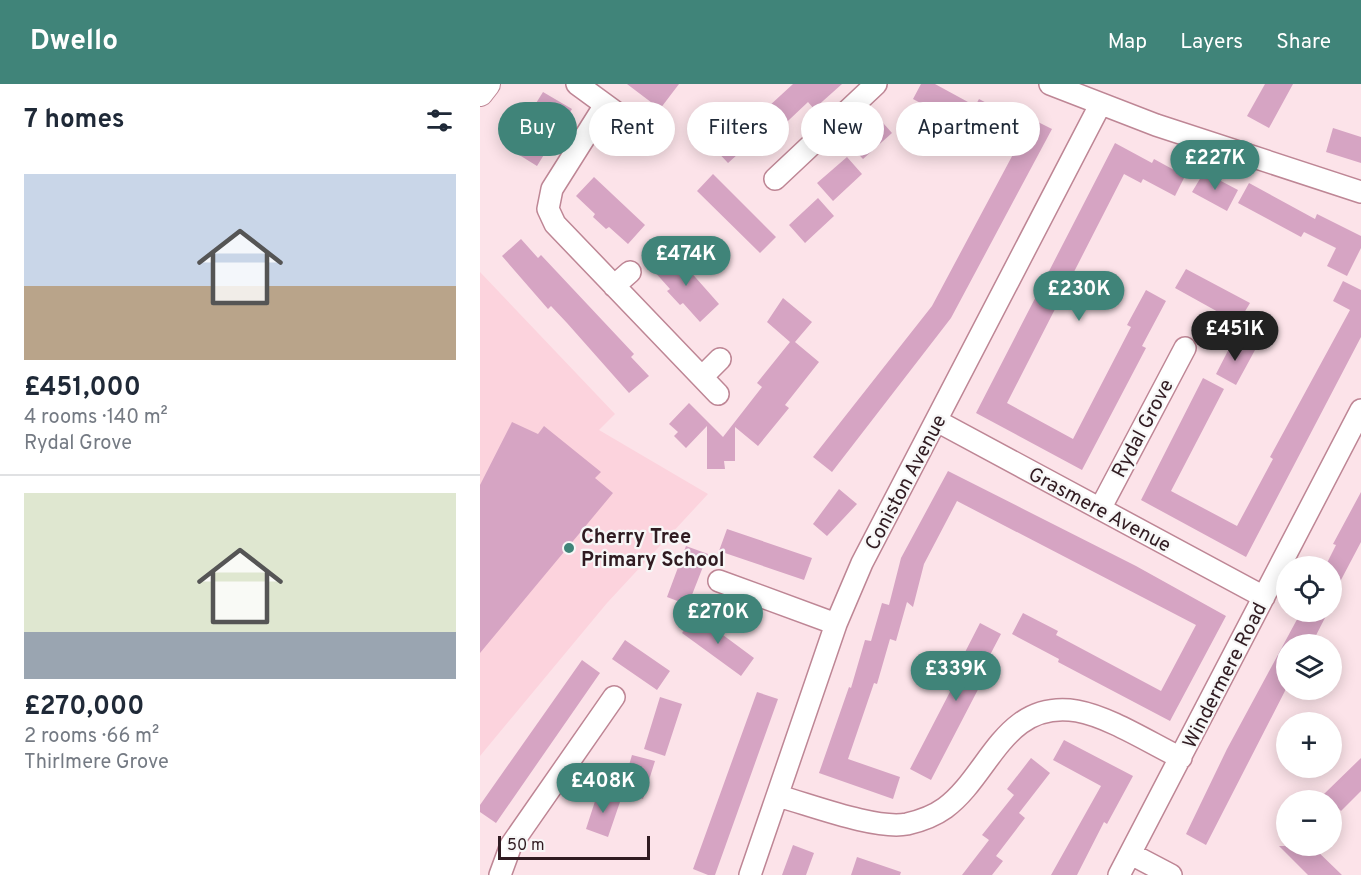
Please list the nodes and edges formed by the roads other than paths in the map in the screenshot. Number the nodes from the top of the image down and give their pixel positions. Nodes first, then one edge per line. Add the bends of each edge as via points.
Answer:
1 (487, 84) edge
2 (577, 84) edge
3 (876, 84) edge
4 (1050, 84) edge
5 (480, 93) edge
6 (601, 102) edge
7 (1100, 105) junction
8 (589, 130) edge
9 (775, 179) dead end
10 (1361, 192) edge
11 (630, 272) dead end
12 (614, 286) junction
13 (1185, 348) dead end
14 (720, 359) dead end
15 (702, 377) junction
16 (718, 394) dead end
17 (1361, 410) edge
18 (936, 422) junction
19 (1100, 509) junction
20 (719, 581) dead end
21 (1264, 597) junction
22 (836, 624) junction
23 (614, 697) dead end
24 (1181, 758) junction
25 (778, 796) junction
26 (1131, 854) junction
27 (500, 875) edge
28 (750, 875) edge
29 (1119, 875) edge
30 (1171, 875) edge

1 - 5 street
2 - 6 street
3 - 9 street
4 - 7 street
7 - 10 street
7 - 18 street, Coniston Avenue
8 - 12 street via 552,189 548,209 555,224
11 - 12 street
12 - 15 street
13 - 19 street, Rydal Grove
14 - 15 street
15 - 16 street
17 - 21 street, Windermere Road
18 - 19 street, Grasmere Avenue
18 - 22 street, Coniston Avenue via 862,563
19 - 21 street, Grasmere Avenue
20 - 22 street
21 - 24 street, Windermere Road
22 - 25 street, Coniston Avenue
23 - 27 street via 511,845
24 - 25 street via 1095,717 1076,711 1055,711 1016,727 997,744 945,808 924,819 879,824
24 - 26 street, Windermere Road
25 - 28 street, Coniston Avenue
26 - 29 street, Windermere Road
26 - 30 street

